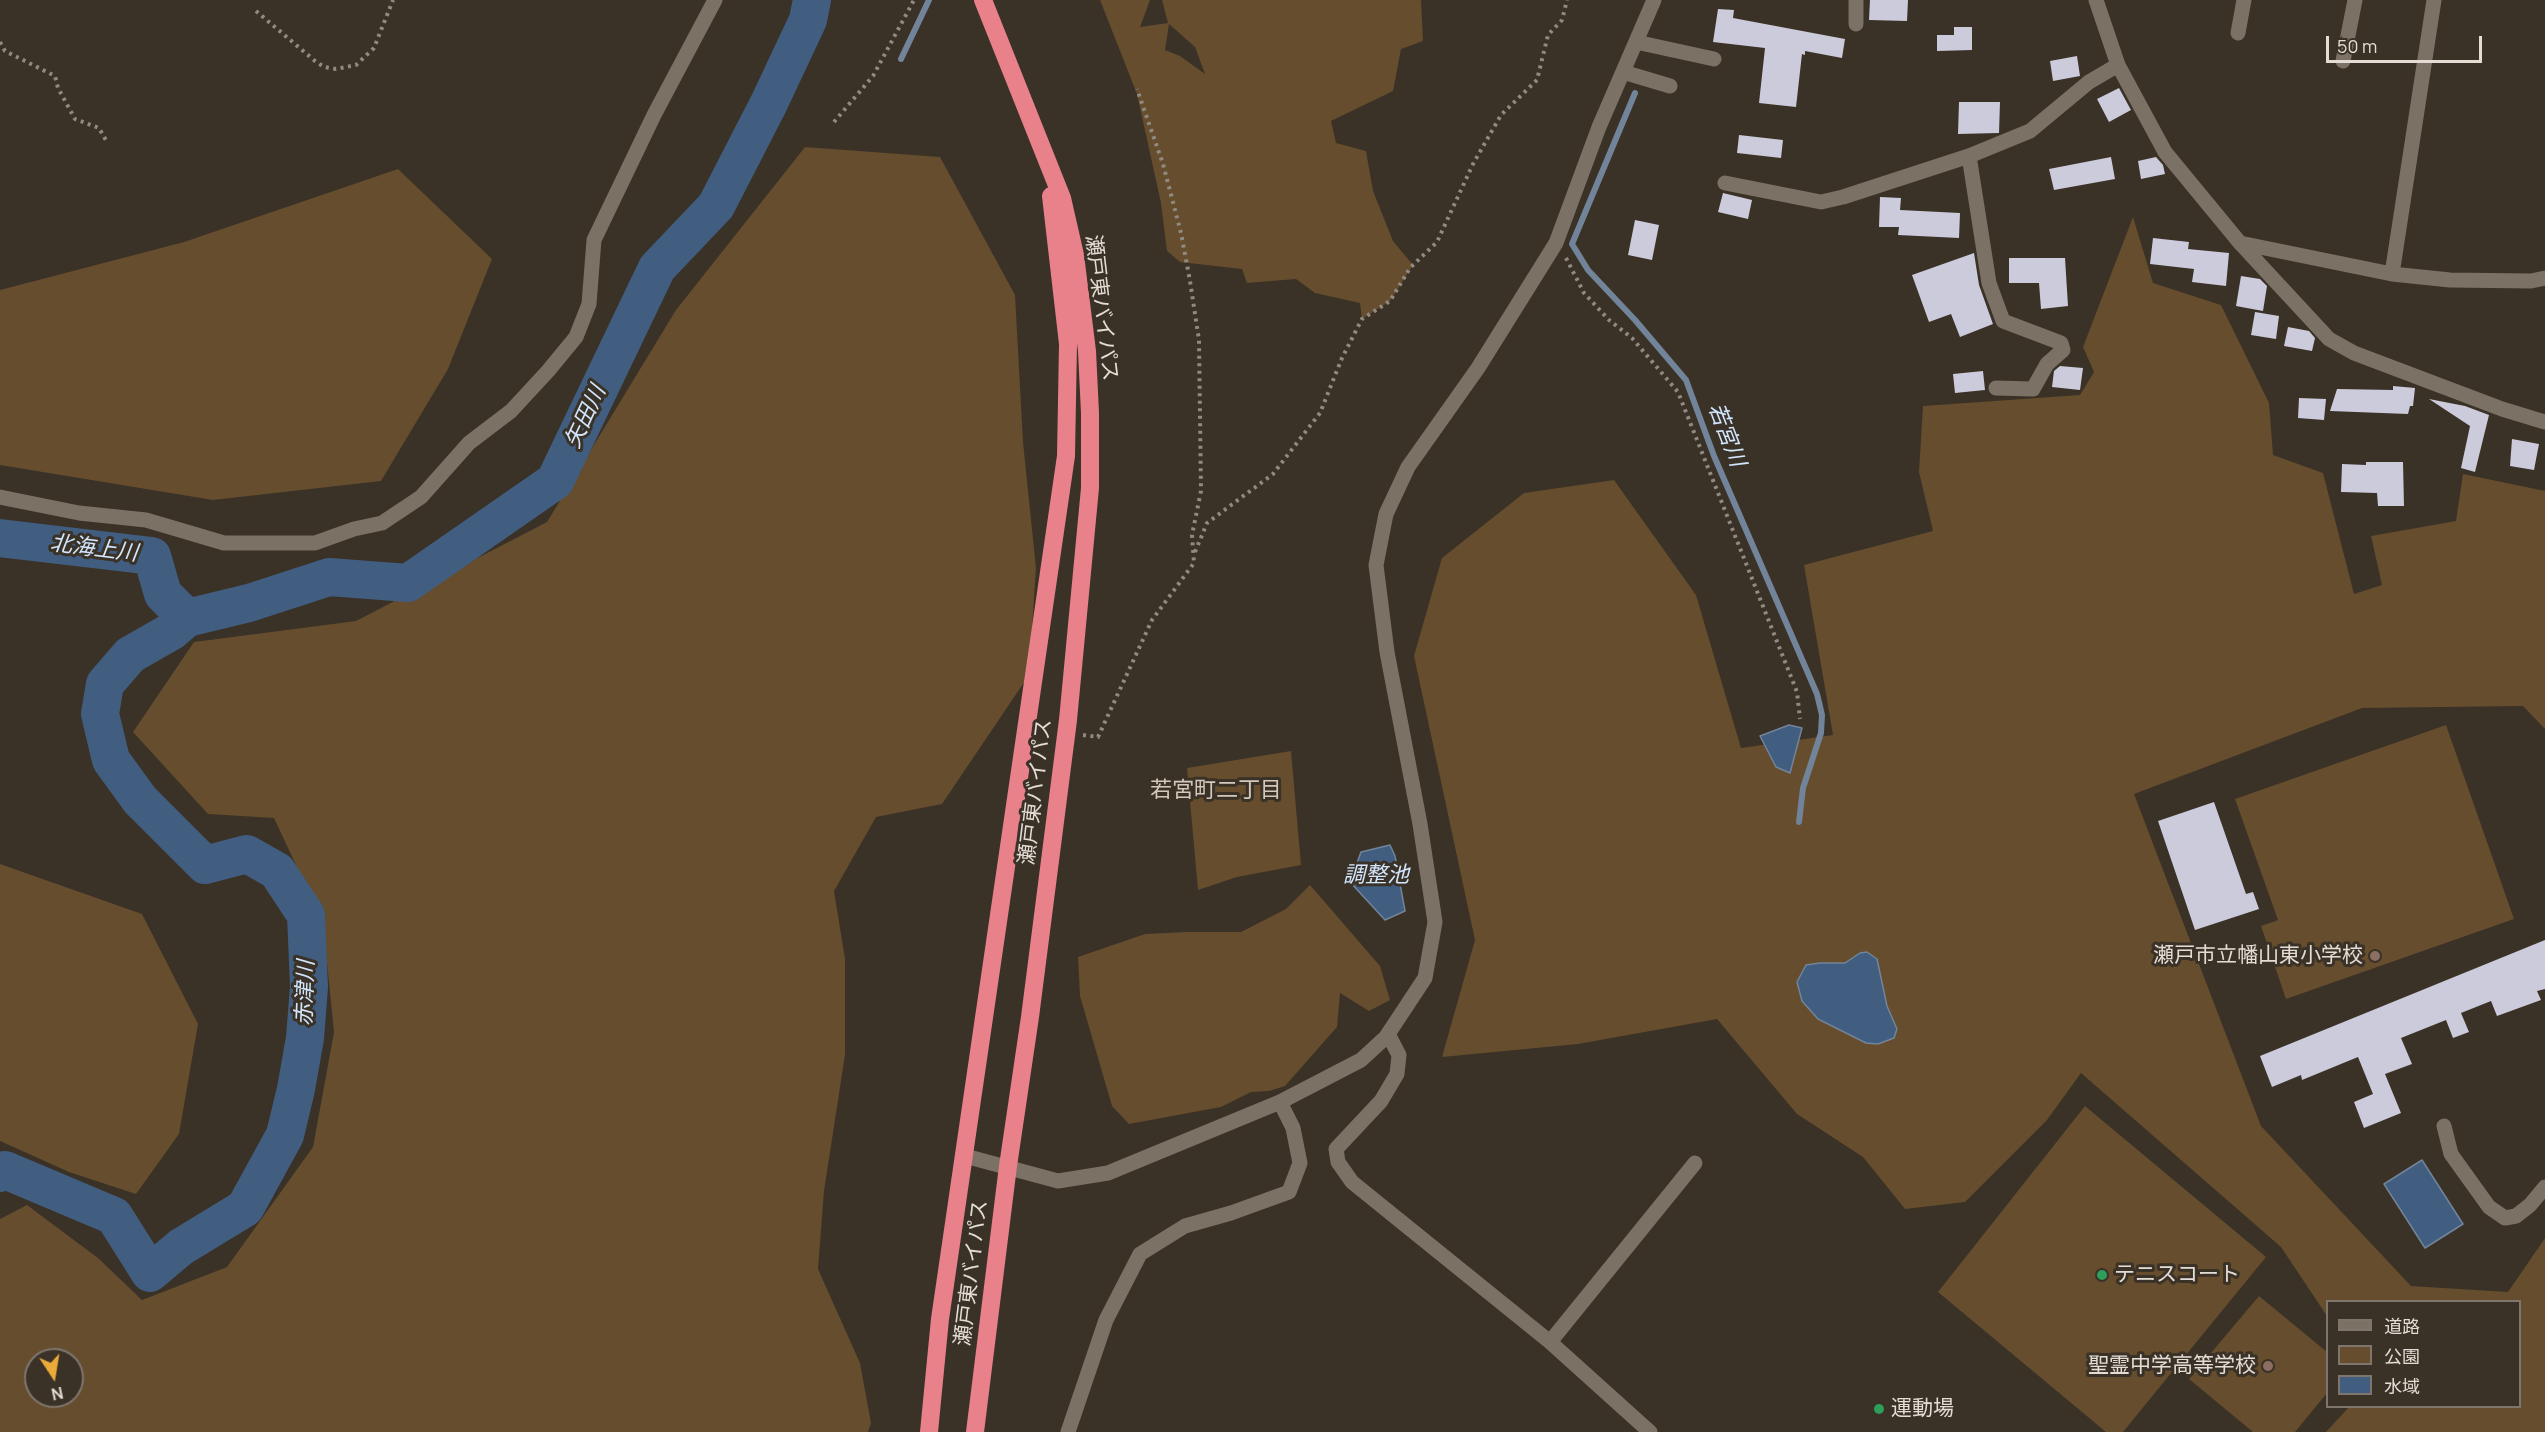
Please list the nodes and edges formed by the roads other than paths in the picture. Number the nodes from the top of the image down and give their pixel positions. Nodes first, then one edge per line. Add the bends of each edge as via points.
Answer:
1 (715, 0) edge
2 (983, 0) edge
3 (1654, 0) edge
4 (1856, 0) edge
5 (2096, 0) edge
6 (2244, 0) edge
7 (2355, 0) edge
8 (2434, 0) edge
9 (1856, 24) dead end
10 (2238, 33) dead end
11 (1636, 42) junction
12 (1714, 59) dead end
13 (2343, 61) dead end
14 (2118, 65) junction
15 (1623, 72) junction
16 (1670, 86) dead end
17 (1969, 156) junction
18 (1046, 158) junction
19 (1725, 183) dead end
20 (2240, 243) junction
21 (2392, 274) junction
22 (2545, 278) edge
23 (1996, 388) dead end
24 (2545, 422) edge
25 (0, 497) edge
26 (1388, 1034) junction
27 (1280, 1102) junction
28 (2444, 1126) dead end
29 (965, 1156) junction
30 (1695, 1163) dead end
31 (1008, 1166) junction
32 (2545, 1187) edge
33 (1550, 1342) junction
34 (929, 1432) edge
35 (975, 1432) edge
36 (1068, 1432) edge
37 (1650, 1432) edge

1 - 25 street via 594,240 589,304 576,337 511,411 469,443 421,497 382,523 315,543 224,543 146,520 79,513
2 - 18 highway, 瀬戸東バイパス
3 - 11 street
4 - 9 street
5 - 14 street
6 - 10 street
7 - 13 street
8 - 21 street
11 - 12 street
11 - 15 street
14 - 17 street via 2090,82 2030,131
14 - 20 street via 2165,152
15 - 16 street
15 - 26 street via 1556,243 1478,368 1408,467 1386,514 1376,565 1387,652 1435,922 1425,978
17 - 19 street via 1821,202
17 - 23 street via 1989,283 2003,321 2061,343 2063,350 2048,364 2033,389
18 - 29 highway, 瀬戸東バイパス via 1068,344 1066,456
18 - 31 highway, 瀬戸東バイパス via 1062,198 1075,255 1087,351 1090,488 1066,734
20 - 21 street
20 - 24 street via 2329,339 2354,353
21 - 22 street via 2450,280
26 - 27 street via 1361,1060
26 - 33 street via 1399,1054 1397,1074 1381,1101 1336,1149 1338,1162 1352,1182
27 - 31 street via 1108,1173 1058,1181
27 - 36 street via 1293,1128 1300,1163 1289,1192 1185,1226 1140,1254 1106,1320
28 - 32 street via 2451,1154 2489,1207 2505,1218 2516,1216
29 - 31 street
29 - 34 highway, 瀬戸東バイパス via 940,1319
30 - 33 street
31 - 35 highway, 瀬戸東バイパス
33 - 37 street

